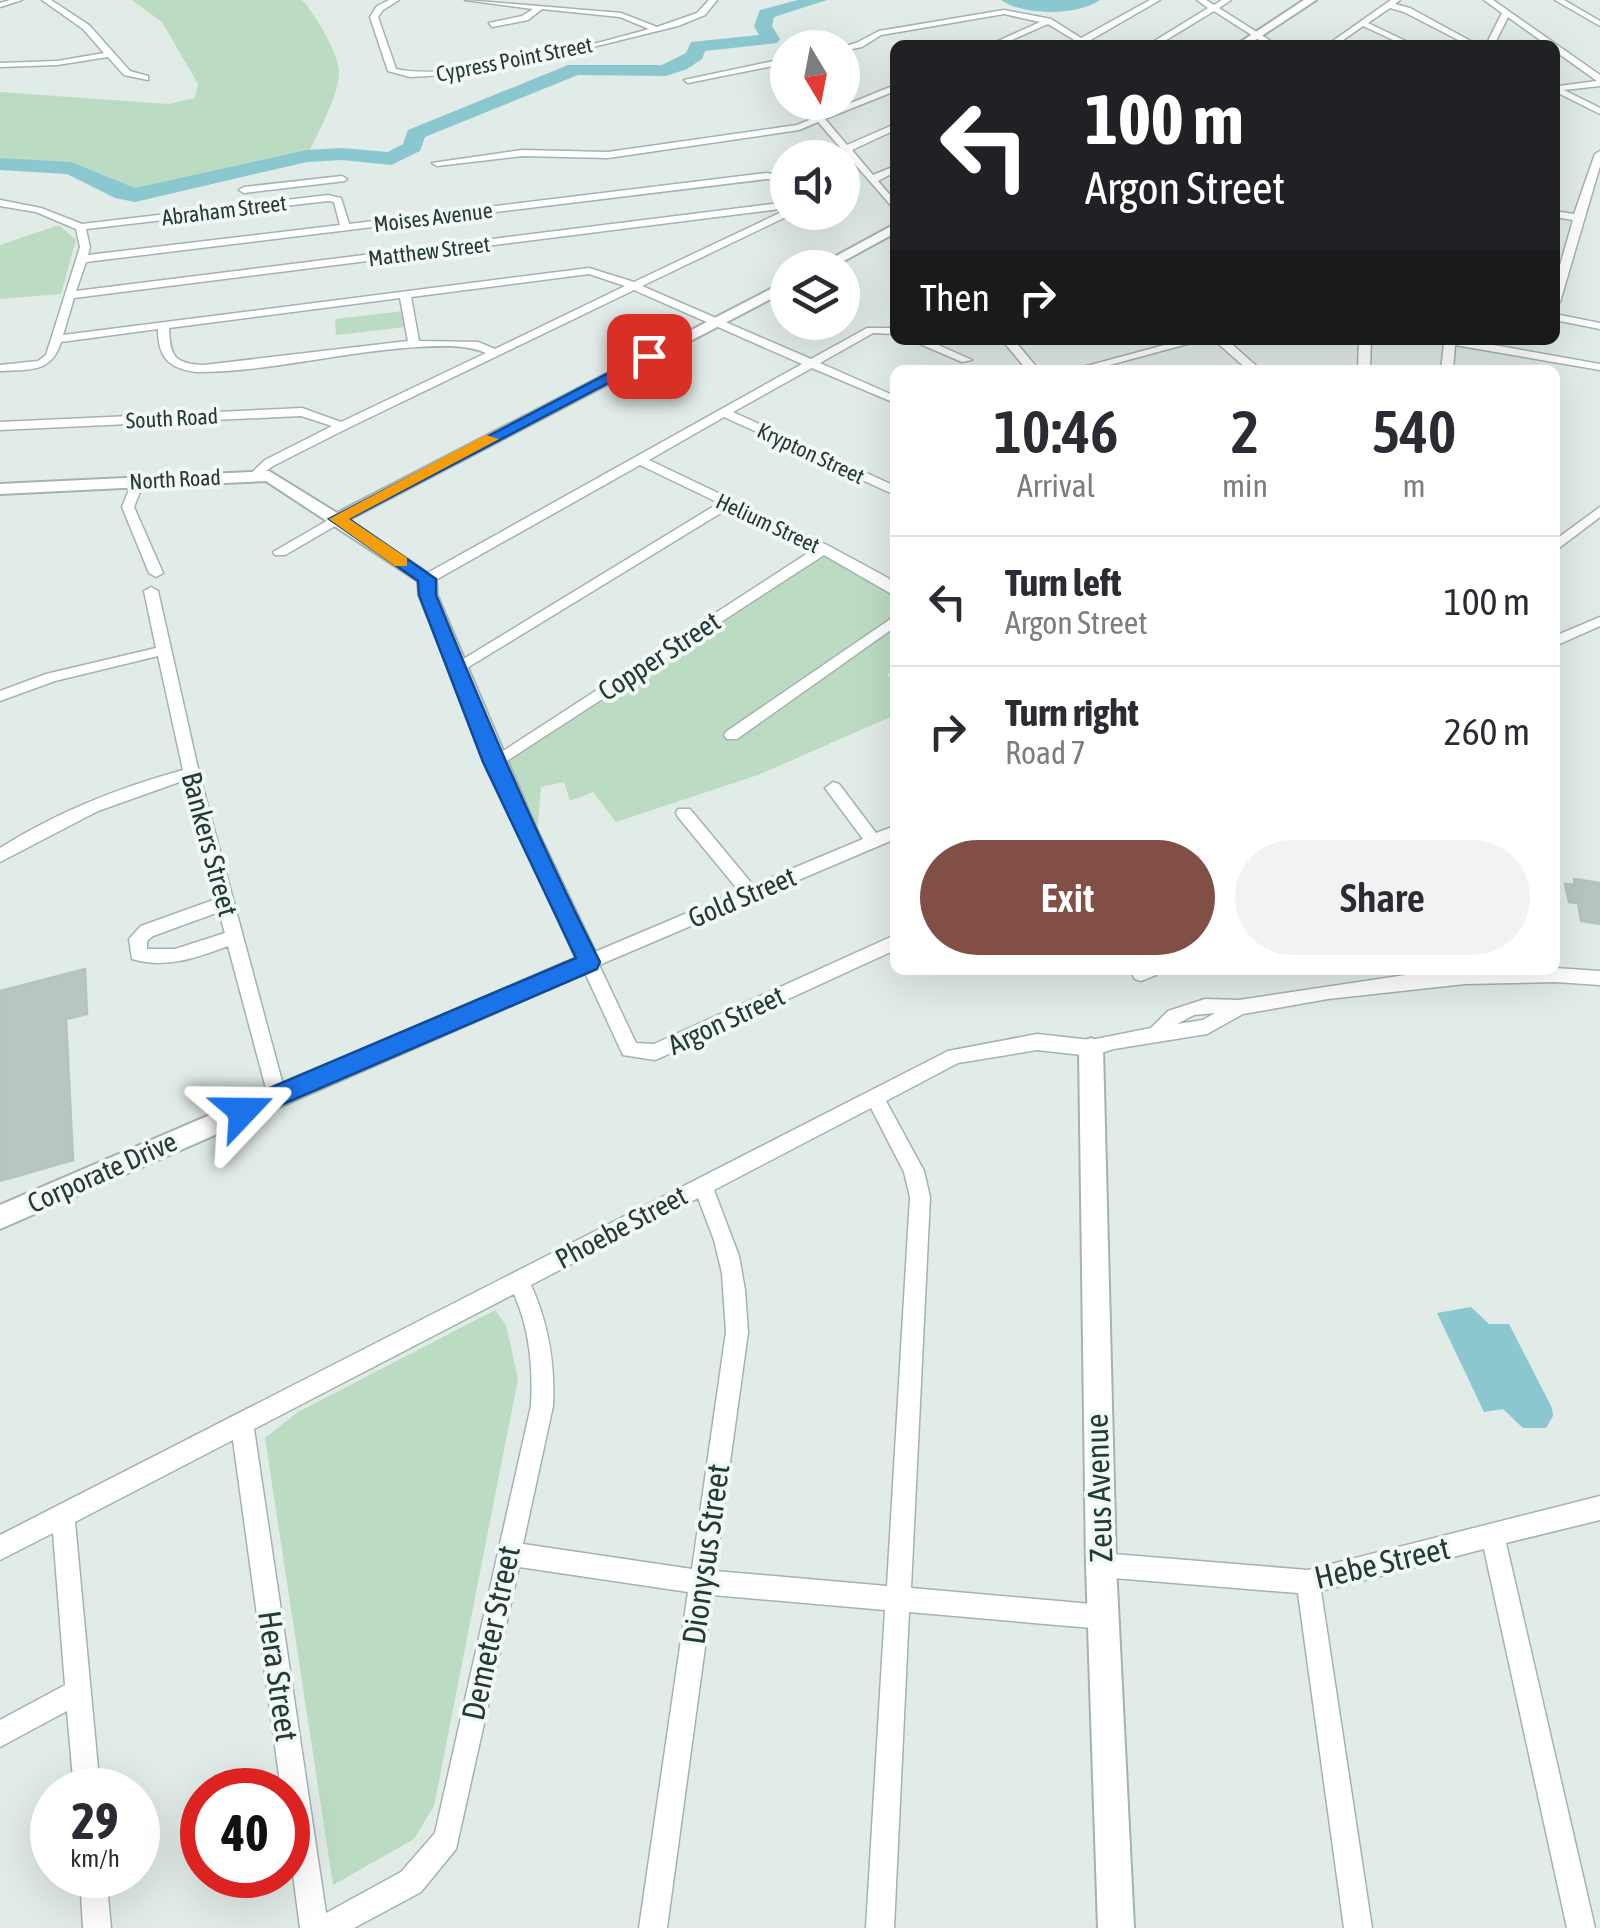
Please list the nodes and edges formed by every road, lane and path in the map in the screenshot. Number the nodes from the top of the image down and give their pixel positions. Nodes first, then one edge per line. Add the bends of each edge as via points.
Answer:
1 (18, 0) edge
2 (46, 0) edge
3 (395, 0) edge
4 (469, 0) edge
5 (713, 0) edge
6 (1156, 0) edge
7 (1201, 0) edge
8 (1227, 0) edge
9 (1314, 0) edge
10 (1488, 0) edge
11 (1558, 0) edge
12 (1393, 2) edge
13 (0, 5) edge
14 (1213, 8) junction
15 (538, 9) junction
16 (1506, 14) junction
17 (1048, 21) junction
18 (1364, 23) junction
19 (1600, 24) edge
20 (492, 25) dead end
21 (656, 29) junction
22 (1255, 38) edge
23 (1004, 40) edge
24 (1075, 40) edge
25 (1088, 40) edge
26 (1160, 40) edge
27 (1340, 40) edge
28 (1400, 40) edge
29 (1464, 40) edge
30 (1493, 40) edge
31 (1544, 40) edge
32 (860, 44) edge
33 (1560, 51) edge
34 (110, 54) junction
35 (770, 64) edge
36 (0, 65) edge
37 (145, 78) dead end
38 (688, 80) dead end
39 (1600, 81) edge
40 (1560, 88) edge
41 (890, 90) edge
42 (1560, 91) edge
43 (860, 103) edge
44 (1600, 111) edge
45 (822, 120) joint
46 (890, 129) edge
47 (839, 140) edge
48 (860, 143) edge
49 (1600, 154) edge
50 (437, 163) dead end
51 (860, 166) edge
52 (890, 171) edge
53 (770, 177) edge
54 (342, 179) dead end
55 (871, 180) junction
56 (326, 181) junction
57 (244, 190) dead end
58 (328, 198) junction
59 (890, 201) edge
60 (0, 203) edge
61 (770, 206) edge
62 (1560, 215) edge
63 (436, 216) junction
64 (1578, 218) junction
65 (770, 221) edge
66 (81, 227) junction
67 (345, 227) junction
68 (890, 232) edge
69 (450, 248) junction
70 (854, 250) edge
71 (82, 259) junction
72 (1560, 284) edge
73 (636, 288) junction
74 (770, 293) edge
75 (405, 294) junction
76 (70, 295) junction
77 (1560, 319) edge
78 (714, 322) junction
79 (1600, 326) edge
80 (164, 327) junction
81 (890, 331) edge
82 (56, 339) junction
83 (414, 345) junction
84 (929, 345) edge
85 (1012, 345) edge
86 (1176, 345) edge
87 (1226, 345) edge
88 (1469, 345) edge
89 (496, 353) junction
90 (966, 360) dead end
91 (1539, 363) edge
92 (814, 364) junction
93 (1029, 365) edge
94 (1098, 365) edge
95 (1249, 365) edge
96 (1600, 366) edge
97 (0, 368) edge
98 (890, 398) edge
99 (727, 414) junction
100 (0, 426) edge
101 (342, 426) junction
102 (638, 460) junction
103 (256, 475) junction
104 (138, 482) junction
105 (0, 489) edge
106 (890, 490) edge
107 (726, 504) junction
108 (1600, 511) edge
109 (337, 519) junction
110 (1560, 543) edge
111 (824, 549) junction
112 (280, 552) dead end
113 (156, 574) dead end
114 (427, 579) junction
115 (890, 587) edge
116 (151, 591) dead end
117 (1600, 621) edge
118 (890, 624) edge
119 (1560, 639) edge
120 (166, 650) junction
121 (457, 669) junction
122 (0, 696) edge
123 (732, 735) dead end
124 (494, 762) junction
125 (191, 773) junction
126 (833, 788) dead end
127 (684, 813) dead end
128 (890, 834) edge
129 (873, 841) junction
130 (0, 856) edge
131 (750, 894) junction
132 (225, 902) junction
133 (234, 937) junction
134 (890, 944) edge
135 (589, 962) junction
136 (1560, 974) edge
137 (1444, 975) edge
138 (1600, 978) edge
139 (1091, 1048) junction
140 (277, 1096) junction
141 (875, 1098) junction
142 (702, 1185) junction
143 (0, 1217) edge
144 (518, 1281) junction
145 (242, 1424) junction
146 (1600, 1508) edge
147 (63, 1515) junction
148 (1492, 1537) junction
149 (0, 1548) edge
150 (508, 1554) junction
151 (1101, 1565) junction
152 (702, 1582) junction
153 (1308, 1582) junction
154 (898, 1599) junction
155 (1103, 1617) junction
156 (79, 1691) junction
157 (0, 1734) edge
158 (84, 1768) edge
159 (95, 1898) edge
160 (97, 1928) edge
161 (314, 1928) edge
162 (326, 1928) edge
163 (653, 1928) edge
164 (880, 1928) edge
165 (1116, 1928) edge
166 (1358, 1928) edge
167 (1581, 1928) edge

1 - 13 street
2 - 34 street via 86,27
3 - 21 street, Cypress Point Street via 374,18 392,71 402,77 541,56
4 - 15 street
5 - 21 street, Cypress Point Street via 695,18
6 - 25 street
7 - 14 street
8 - 14 street
9 - 22 street
10 - 16 street
11 - 19 street
12 - 18 street
12 - 29 street
14 - 22 street
14 - 26 street
15 - 20 street
15 - 21 street via 620,15
16 - 30 street
16 - 31 street
17 - 23 street
17 - 24 street
17 - 32 street via 1004,12 879,33
18 - 27 street
18 - 28 street
33 - 39 street
34 - 36 street
34 - 37 street via 127,73
35 - 38 street
39 - 40 street
41 - 43 street
42 - 44 street
45 - 47 street
45 - 50 street via 608,154
46 - 48 street
49 - 64 street
51 - 55 street
52 - 55 street
53 - 63 street, Moises Avenue
54 - 56 street
55 - 59 street
56 - 57 street
56 - 58 street
58 - 66 street, Abraham Street
58 - 67 street via 338,200
60 - 66 street
61 - 69 street, Matthew Street
62 - 64 street
63 - 67 street, Moises Avenue
63 - 69 street
64 - 72 street
65 - 73 street
66 - 71 street
67 - 71 street, Moises Avenue
68 - 70 street
69 - 76 street, Matthew Street
71 - 76 street
73 - 75 street via 590,271
73 - 78 street
73 - 89 street
74 - 78 street
75 - 80 street
75 - 83 street
76 - 82 street
77 - 79 street
78 - 92 street
78 - 109 street
80 - 82 street
80 - 83 street via 164,350 173,362 191,367
81 - 92 street via 871,330
82 - 97 street via 41,364
83 - 89 street via 474,342
84 - 90 street
85 - 93 street
86 - 94 street
87 - 95 street
88 - 91 street
89 - 101 street
91 - 96 street
92 - 98 street
92 - 99 street
99 - 102 street
99 - 106 street, Krypton Street
100 - 101 street, South Road via 302,412
101 - 103 street
102 - 107 street, Helium Street
102 - 114 street
103 - 104 street, North Road
103 - 109 street, North Road via 277,479
104 - 105 street, North Road
104 - 113 street via 128,507
107 - 111 street, Helium Street
107 - 121 street
108 - 110 street
109 - 112 street
109 - 114 street
111 - 115 street, Helium Street
111 - 124 street, Copper Street
114 - 121 street, Argon Street
116 - 120 street, Bankers Street
117 - 119 street
118 - 123 street
120 - 122 street
120 - 125 street, Bankers Street
121 - 124 street, Argon Street
124 - 135 street, Argon Street
125 - 130 street via 76,811
125 - 132 street, Bankers Street
126 - 129 street
127 - 131 street
128 - 129 street, Gold Street
129 - 131 street, Gold Street
131 - 135 street, Gold Street
132 - 133 street, Bankers Street
132 - 133 street via 147,931 138,938 138,954 174,957
133 - 140 street, Bankers Street
134 - 135 street, Argon Street via 641,1054 630,1050
135 - 140 street, Corporate Drive
136 - 138 street, Phoebe Street
137 - 139 street, Phoebe Street via 1240,1008 1206,1027
139 - 141 street, Phoebe Street via 1037,1042 987,1048 955,1056
139 - 151 street, Zeus Avenue
140 - 143 street, Corporate Drive
141 - 142 street, Phoebe Street
141 - 154 street via 920,1197
142 - 144 street, Phoebe Street
142 - 152 street, Dionysus Street via 731,1252 737,1332
144 - 145 street, Phoebe Street
144 - 150 street, Demeter Street via 535,1314 545,1368
145 - 147 street, Phoebe Street
145 - 161 street, Hera Street
146 - 148 street, Hebe Street
147 - 149 street, Phoebe Street
147 - 156 street
148 - 153 street, Hebe Street
148 - 167 street
150 - 152 street
150 - 162 street, Demeter Street via 446,1840 412,1882
151 - 153 street, Hebe Street
151 - 155 street, Zeus Avenue
152 - 154 street
152 - 163 street, Dionysus Street
153 - 166 street
154 - 155 street
154 - 164 street
155 - 165 street, Zeus Avenue
156 - 157 street
156 - 158 street
159 - 160 street

